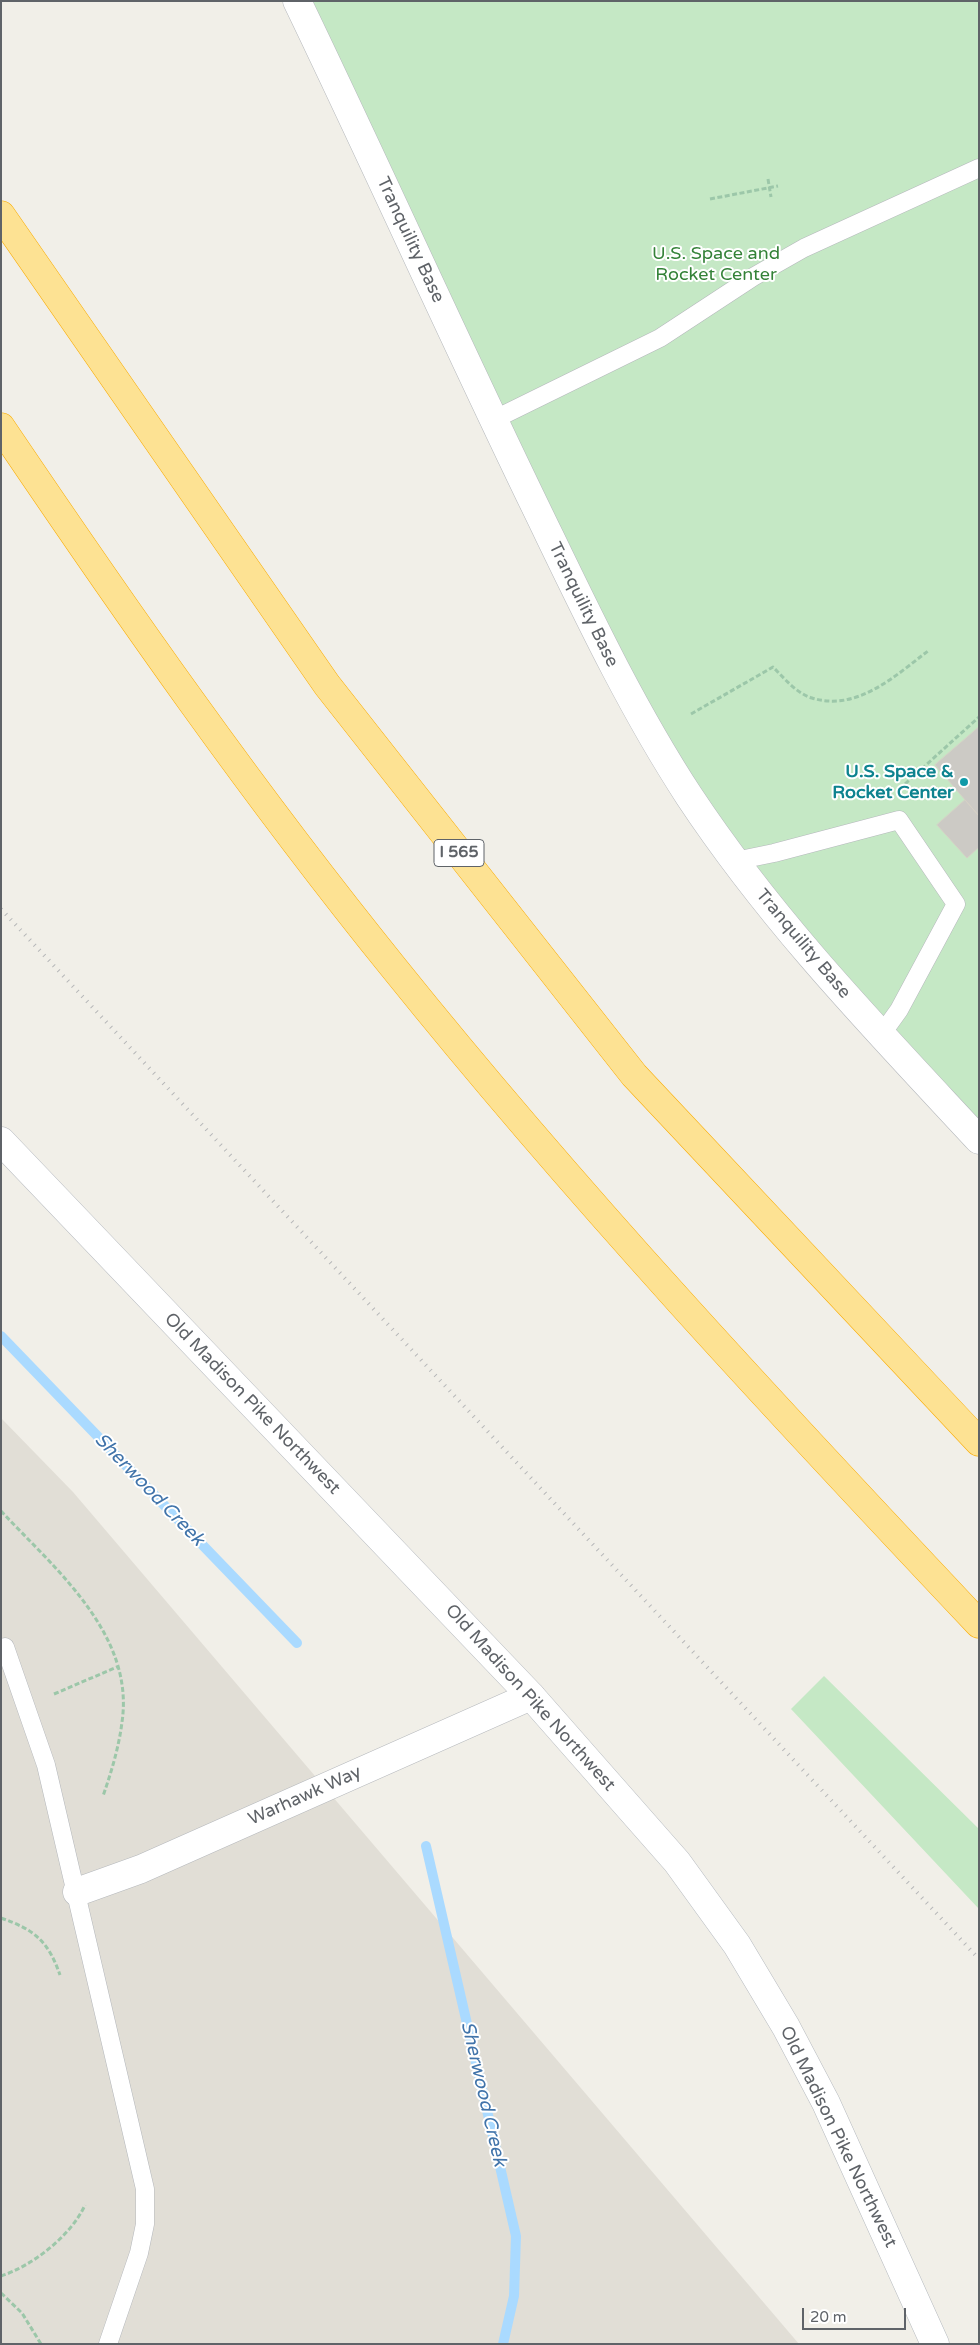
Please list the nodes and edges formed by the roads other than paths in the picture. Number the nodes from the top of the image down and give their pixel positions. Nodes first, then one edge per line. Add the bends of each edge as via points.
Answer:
1 (297, 1) edge
2 (979, 168) edge
3 (1, 216) edge
4 (493, 420) junction
5 (1, 427) edge
6 (735, 861) junction
7 (881, 1035) junction
8 (979, 1140) edge
9 (1, 1141) edge
10 (979, 1442) edge
11 (979, 1624) edge
12 (5, 1647) dead end
13 (531, 1696) junction
14 (77, 1892) junction
15 (108, 2344) edge
16 (935, 2344) edge

1 - 4 street, Tranquility Base
2 - 4 lane via 804,248 660,338
3 - 10 highway, I 565 via 327,685 634,1076
4 - 6 street, Tranquility Base via 609,659 690,797
5 - 11 highway via 91,560 238,765 394,968 550,1155 679,1302
6 - 7 street, Tranquility Base via 812,960
6 - 7 lane via 899,820 956,904 899,1010
7 - 8 street, Tranquility Base
9 - 13 street, Old Madison Pike Northwest
12 - 14 lane via 46,1765
13 - 14 street, Warhawk Way via 142,1869
13 - 16 street, Old Madison Pike Northwest via 677,1862 761,1984 826,2103
14 - 15 lane via 145,2189 139,2253

